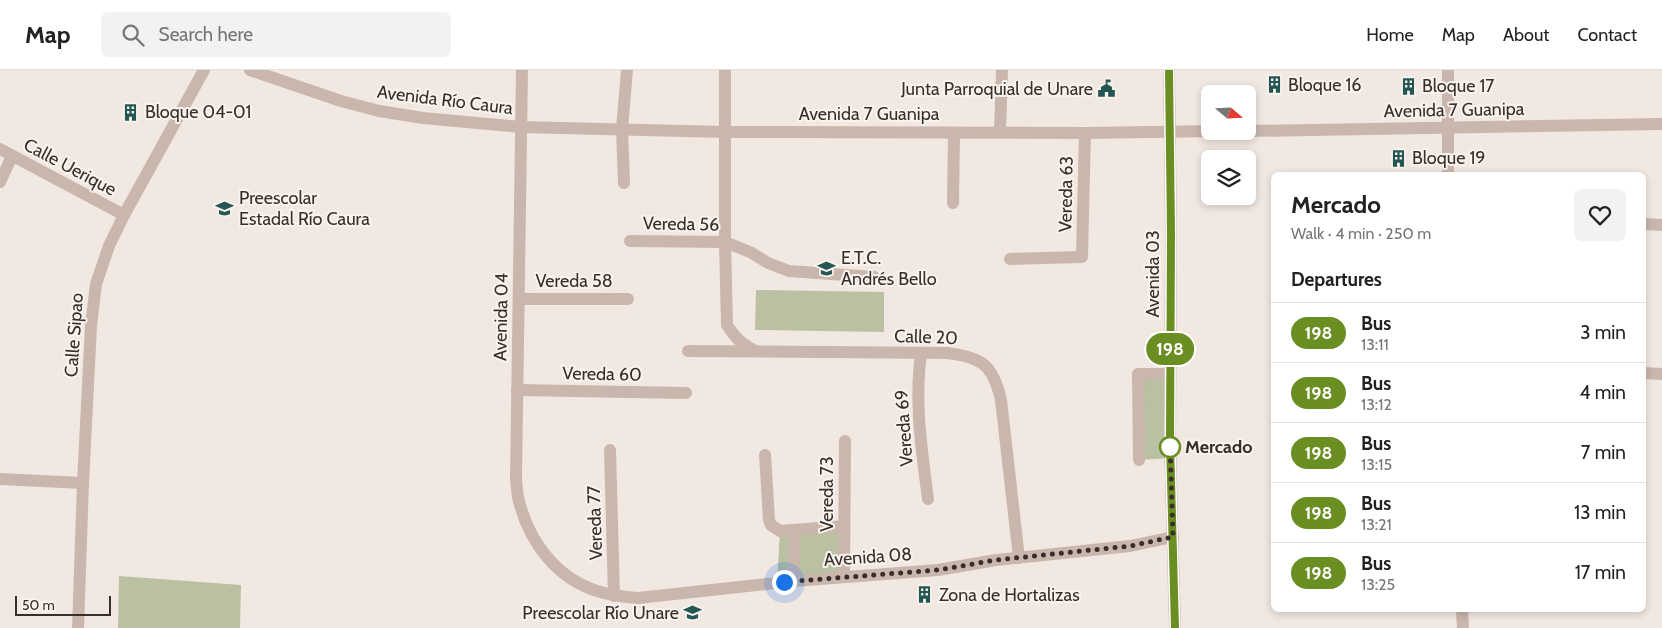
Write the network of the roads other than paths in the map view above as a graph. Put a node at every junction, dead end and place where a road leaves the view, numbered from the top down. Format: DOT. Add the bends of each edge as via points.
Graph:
graph roads {
  1 [pos="204,70"];
  2 [pos="250,70"];
  3 [pos="522,70"];
  4 [pos="627,70"];
  5 [pos="725,70"];
  6 [pos="1002,70"];
  7 [pos="1169,70"];
  8 [pos="1448,70"];
  9 [pos="1662,124"];
  10 [pos="521,127"];
  11 [pos="1449,128"];
  12 [pos="622,129"];
  13 [pos="1201,131"];
  14 [pos="1256,131"];
  15 [pos="725,132"];
  16 [pos="1000,132"];
  17 [pos="1170,132"];
  18 [pos="954,133"];
  19 [pos="1085,133"];
  20 [pos="0,149"];
  21 [pos="12,156"];
  22 [pos="1448,172"];
  23 [pos="0,182"];
  24 [pos="624,183"];
  25 [pos="953,202"];
  26 [pos="124,215"];
  27 [pos="1646,224"];
  28 [pos="1662,225"];
  29 [pos="630,242"];
  30 [pos="725,242"];
  31 [pos="1010,259"];
  32 [pos="874,277"];
  33 [pos="519,298"];
  34 [pos="628,300"];
  35 [pos="688,351"];
  36 [pos="755,351"];
  37 [pos="921,354"];
  38 [pos="1646,373"];
  39 [pos="1170,374"];
  40 [pos="1662,374"];
  41 [pos="518,390"];
  42 [pos="686,392"];
  43 [pos="845,441"];
  44 [pos="610,450"];
  45 [pos="765,455"];
  46 [pos="1139,460"];
  47 [pos="0,479"];
  48 [pos="83,483"];
  49 [pos="928,499"];
  50 [pos="844,526"];
  51 [pos="794,530"];
  52 [pos="1173,537"];
  53 [pos="546,557"];
  54 [pos="1019,558"];
  55 [pos="844,576"];
  56 [pos="794,581"];
  57 [pos="614,596"];
  58 [pos="1462,612"];
  59 [pos="78,628"];
  60 [pos="1175,628"];
  61 [pos="1463,628"];
  1 -- 26 [label="street, Calle Sipao"];
  2 -- 10 [label="street, Avenida Río Caura" via="323,96 379,111"];
  3 -- 10 [label="street, Avenida 04"];
  4 -- 12 [label="street"];
  5 -- 15 [label="street"];
  6 -- 16 [label="street"];
  7 -- 17 [label="street, Avenida 03"];
  8 -- 11 [label="street"];
  9 -- 11 [label="street, Avenida 7 Guanipa"];
  10 -- 12 [label="street, Avenida 7 Guanipa"];
  10 -- 33 [label="street, Avenida 04"];
  11 -- 14 [label="street, Avenida 7 Guanipa"];
  11 -- 22 [label="street"];
  12 -- 15 [label="street, Avenida 7 Guanipa"];
  12 -- 24 [label="street"];
  13 -- 17 [label="street, Avenida 7 Guanipa"];
  15 -- 18 [label="street, Avenida 7 Guanipa"];
  15 -- 30 [label="street"];
  16 -- 18 [label="street, Avenida 7 Guanipa"];
  16 -- 19 [label="street, Avenida 7 Guanipa"];
  17 -- 19 [label="street, Avenida 7 Guanipa"];
  17 -- 39 [label="street, Avenida 03"];
  18 -- 25 [label="street"];
  19 -- 31 [label="street, Vereda 63" via="1082,257"];
  20 -- 21 [label="street, Calle Uerique"];
  21 -- 23 [label="street"];
  21 -- 26 [label="street, Calle Uerique"];
  26 -- 48 [label="street, Calle Sipao" via="96,284"];
  27 -- 28 [label="street"];
  29 -- 30 [label="street, Vereda 56"];
  30 -- 32 [label="street, Vereda 56" via="789,271"];
  30 -- 36 [label="street" via="727,325 740,343"];
  33 -- 34 [label="street, Vereda 58"];
  33 -- 41 [label="street, Avenida 04"];
  35 -- 36 [label="street, Calle 20"];
  36 -- 37 [label="street, Calle 20"];
  37 -- 49 [label="street, Vereda 69" via="918,410"];
  37 -- 54 [label="street, Calle 20" via="947,353 969,357 990,370 997,383"];
  38 -- 40 [label="street"];
  39 -- 46 [label="street" via="1138,374"];
  39 -- 52 [label="street, Avenida 03"];
  41 -- 42 [label="street, Vereda 60"];
  41 -- 53 [label="street, Avenida 04" via="516,479 519,503 535,542"];
  43 -- 50 [label="street, Vereda 73"];
  44 -- 57 [label="street, Vereda 77"];
  45 -- 51 [label="street" via="769,520 780,531"];
  47 -- 48 [label="street"];
  48 -- 59 [label="street, Calle Sipao"];
  50 -- 51 [label="street"];
  50 -- 55 [label="street, Vereda 73"];
  51 -- 56 [label="street"];
  52 -- 54 [label="street, Avenida 08" via="1130,546"];
  52 -- 60 [label="street, Avenida 03"];
  53 -- 57 [label="street, Avenida 08" via="576,582"];
  54 -- 55 [label="street, Avenida 08" via="938,570"];
  55 -- 56 [label="street, Avenida 08"];
  56 -- 57 [label="street, Avenida 08" via="656,597"];
  58 -- 61 [label="street"];
}
